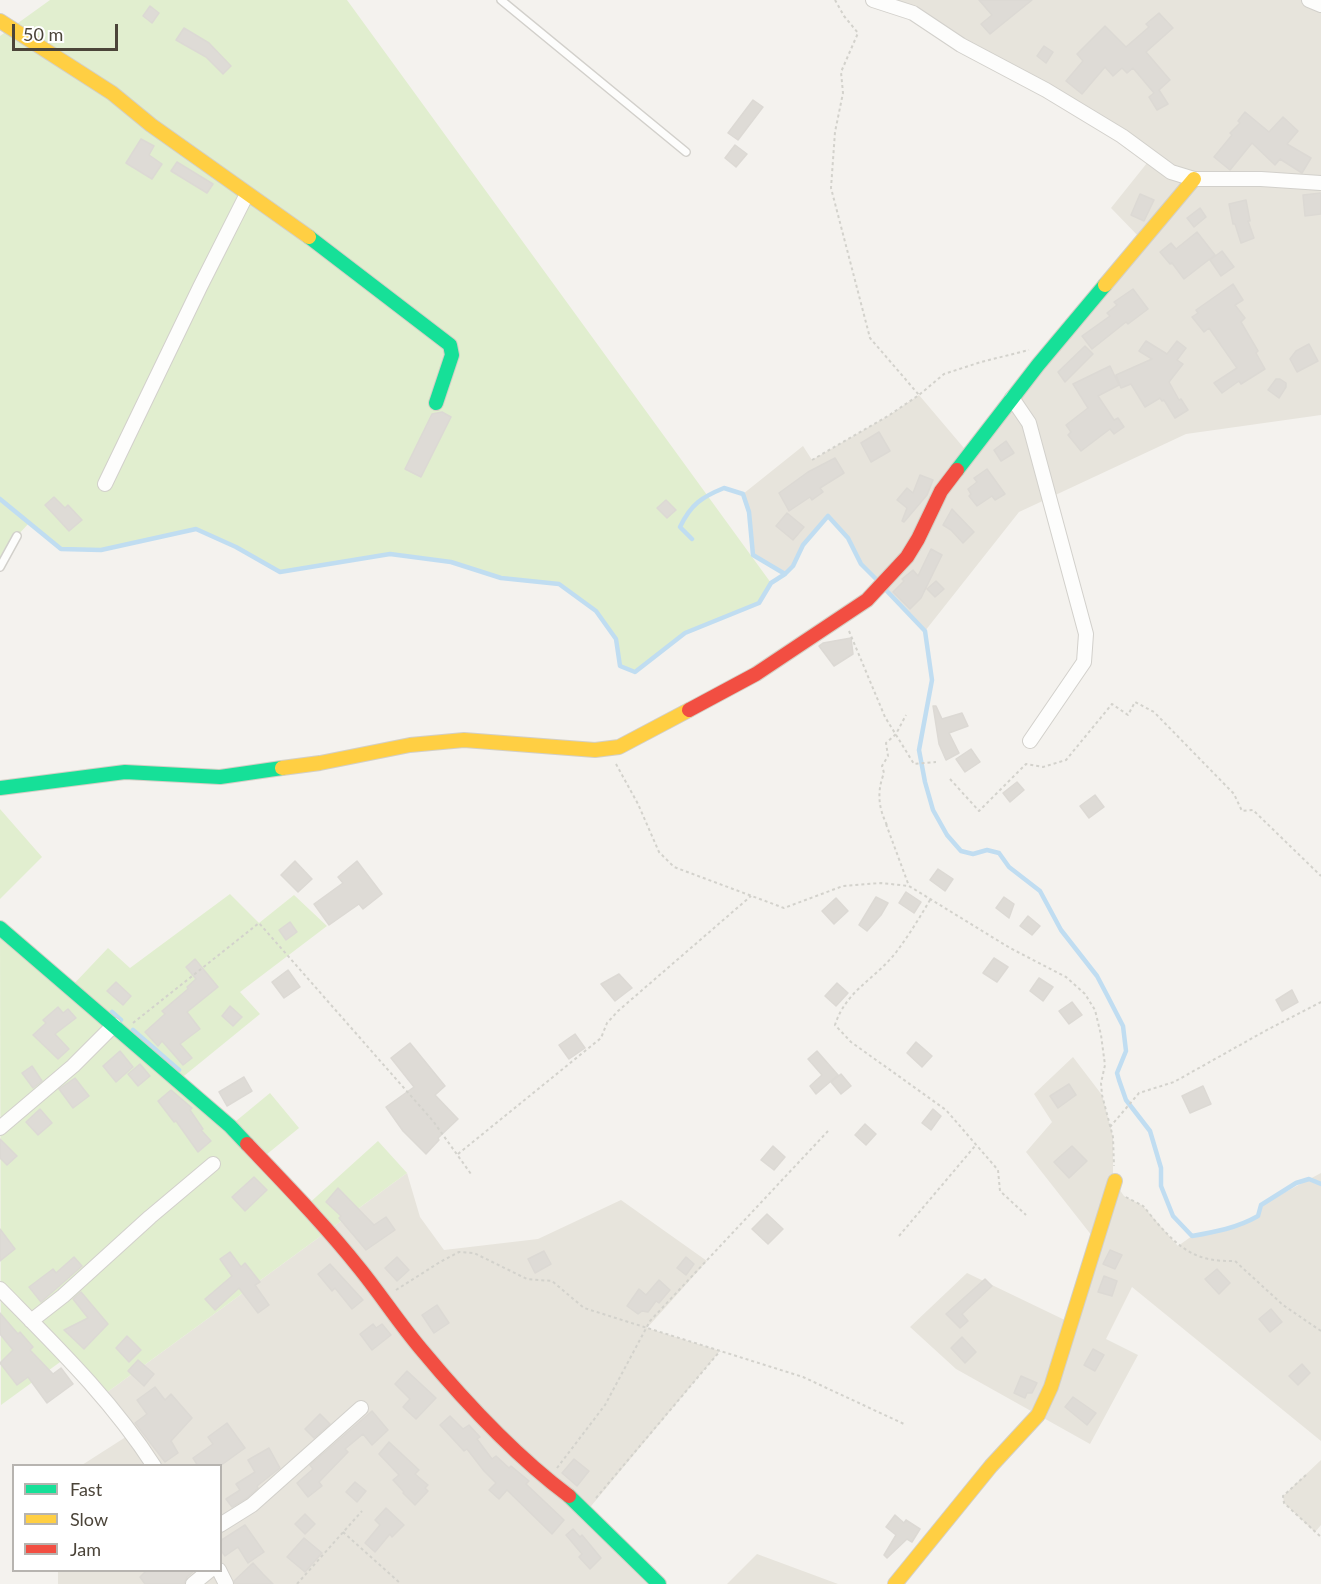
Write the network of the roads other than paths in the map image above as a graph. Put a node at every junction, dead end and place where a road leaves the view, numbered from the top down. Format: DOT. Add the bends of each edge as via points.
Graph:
graph roads {
  1 [pos="501,0"];
  2 [pos="873,0"];
  3 [pos="1309,0"];
  4 [pos="1321,5"];
  5 [pos="0,21"];
  6 [pos="686,152"];
  7 [pos="1194,179"];
  8 [pos="1321,183"];
  9 [pos="247,194"];
  10 [pos="1012,398"];
  11 [pos="436,403"];
  12 [pos="105,484"];
  13 [pos="17,536"];
  14 [pos="0,567"];
  15 [pos="1030,741"];
  16 [pos="0,788"];
  17 [pos="0,928"];
  18 [pos="118,1028"];
  19 [pos="0,1128"];
  20 [pos="213,1164"];
  21 [pos="1115,1181"];
  22 [pos="0,1289"];
  23 [pos="32,1321"];
  24 [pos="361,1408"];
  25 [pos="153,1464"];
  26 [pos="222,1524"];
  27 [pos="208,1572"];
  28 [pos="194,1584"];
  29 [pos="659,1584"];
  30 [pos="895,1584"];
  1 -- 6 [label="lane"];
  2 -- 7 [label="street" via="913,13 961,45 1122,136 1170,172"];
  3 -- 4 [label="street"];
  5 -- 9 [label="street" via="112,93"];
  7 -- 8 [label="street"];
  7 -- 10 [label="street"];
  9 -- 11 [label="street" via="326,249 450,345 452,355"];
  9 -- 12 [label="street"];
  10 -- 15 [label="street" via="1029,423 1086,634 1084,662"];
  10 -- 16 [label="street" via="941,491 907,557 867,600 756,674 631,742 608,749 464,740 410,745 220,777 125,772"];
  13 -- 14 [label="lane"];
  17 -- 18 [label="street"];
  18 -- 19 [label="street"];
  18 -- 29 [label="street" via="230,1126 307,1207 420,1348 477,1412"];
  20 -- 23 [label="street"];
  21 -- 30 [label="street" via="1051,1387 1038,1414"];
  22 -- 23 [label="street"];
  23 -- 25 [label="street" via="102,1396"];
  24 -- 26 [label="street" via="252,1505"];
  27 -- 28 [label="street"];
}
